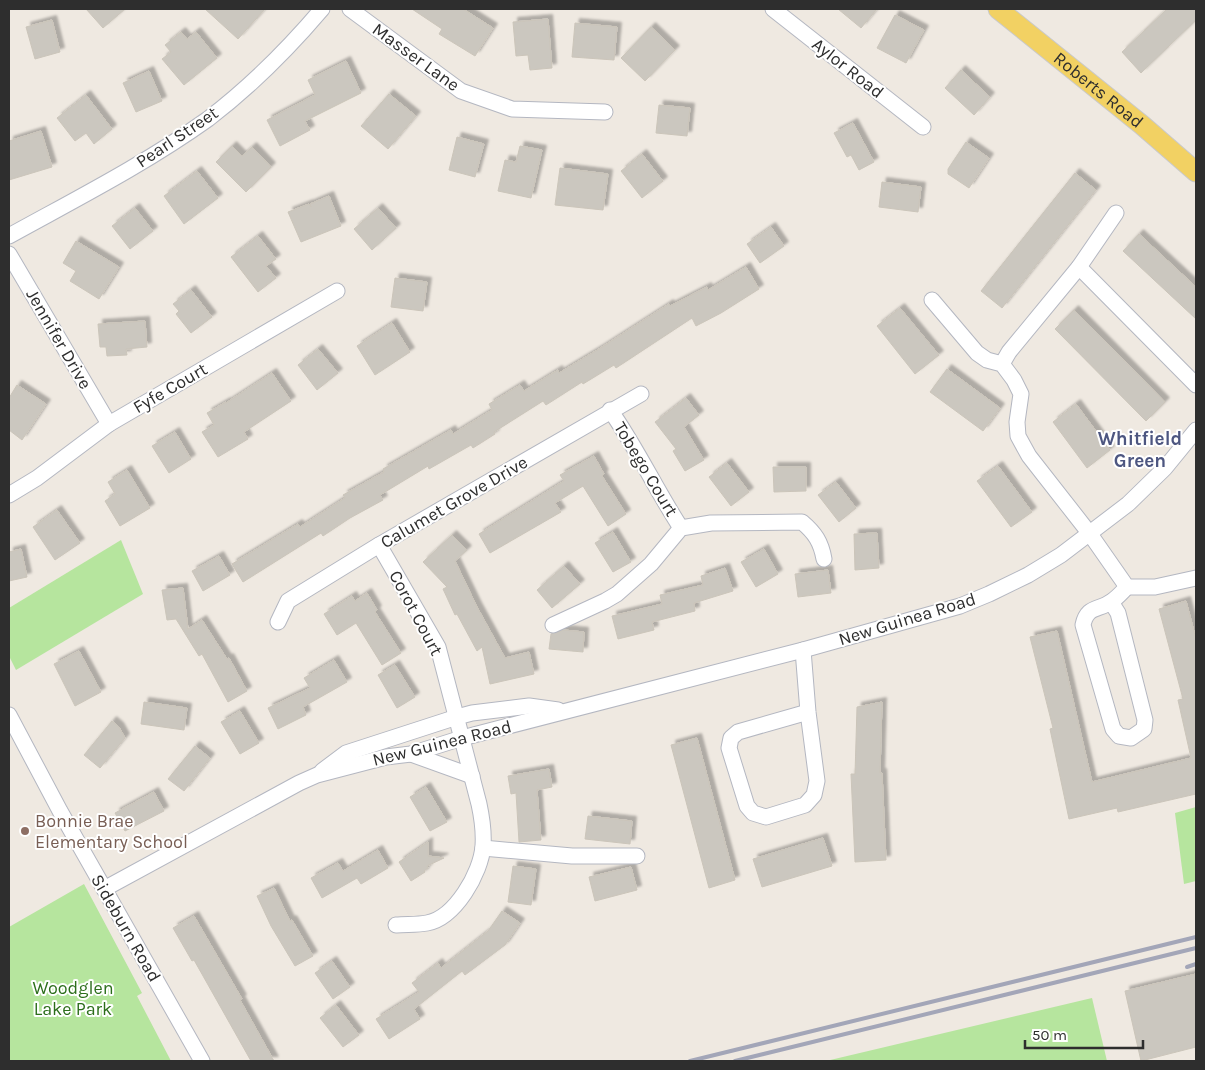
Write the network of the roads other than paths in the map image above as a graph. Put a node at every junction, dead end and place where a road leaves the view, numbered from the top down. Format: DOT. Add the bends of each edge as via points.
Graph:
graph roads {
  1 [pos="322,9"];
  2 [pos="350,9"];
  3 [pos="773,9"];
  4 [pos="998,9"];
  5 [pos="605,112"];
  6 [pos="923,127"];
  7 [pos="1196,172"];
  8 [pos="1116,213"];
  9 [pos="9,236"];
  10 [pos="9,254"];
  11 [pos="1079,267"];
  12 [pos="337,291"];
  13 [pos="932,300"];
  14 [pos="1002,364"];
  15 [pos="1196,385"];
  16 [pos="641,394"];
  17 [pos="610,410"];
  18 [pos="108,424"];
  19 [pos="1196,430"];
  20 [pos="9,495"];
  21 [pos="681,528"];
  22 [pos="1090,534"];
  23 [pos="380,546"];
  24 [pos="824,559"];
  25 [pos="1196,578"];
  26 [pos="1127,587"];
  27 [pos="1111,602"];
  28 [pos="278,622"];
  29 [pos="553,625"];
  30 [pos="803,650"];
  31 [pos="566,711"];
  32 [pos="808,712"];
  33 [pos="9,715"];
  34 [pos="457,717"];
  35 [pos="462,738"];
  36 [pos="411,754"];
  37 [pos="317,775"];
  38 [pos="472,776"];
  39 [pos="483,848"];
  40 [pos="636,856"];
  41 [pos="104,889"];
  42 [pos="396,925"];
  43 [pos="202,1061"];
  1 -- 9 [label="street, Pearl Street" via="265,71 207,119 145,160"];
  2 -- 5 [label="street, Masser Lane" via="461,91 512,109"];
  3 -- 6 [label="street, Aylor Road"];
  4 -- 7 [label="main road, Roberts Road"];
  8 -- 11 [label="street"];
  10 -- 18 [label="street, Jennifer Drive"];
  11 -- 14 [label="street"];
  11 -- 15 [label="street"];
  12 -- 18 [label="street, Fyfe Court"];
  13 -- 14 [label="street" via="977,354"];
  14 -- 22 [label="street" via="1021,394 1018,436 1029,456"];
  16 -- 17 [label="street, Calumet Grove Drive"];
  17 -- 21 [label="street, Tobego Court"];
  17 -- 23 [label="street, Calumet Grove Drive"];
  18 -- 20 [label="street, Fyfe Court" via="37,478"];
  19 -- 22 [label="street, New Guinea Road" via="1165,468 1128,504"];
  21 -- 24 [label="street" via="711,523 802,522 814,532"];
  21 -- 29 [label="street" via="651,564 617,594"];
  22 -- 26 [label="street"];
  22 -- 30 [label="street, New Guinea Road" via="1028,575 960,606"];
  23 -- 28 [label="street, Calumet Grove Drive" via="288,601"];
  23 -- 34 [label="street, Corot Court" via="438,647"];
  25 -- 26 [label="street" via="1155,587"];
  26 -- 27 [label="street"];
  27 -- 27 [label="street" via="1090,610 1083,624 1113,729 1119,736 1131,738 1144,729 1145,720 1118,613"];
  30 -- 31 [label="street, New Guinea Road"];
  30 -- 32 [label="street"];
  31 -- 34 [label="street, New Guinea Road" via="529,706"];
  31 -- 35 [label="street, New Guinea Road"];
  32 -- 32 [label="street" via="738,732 731,738 729,748 747,806 753,813 766,817 805,805 814,795 817,781"];
  33 -- 41 [label="street, Sideburn Road"];
  34 -- 35 [label="street, Corot Court"];
  34 -- 37 [label="street, New Guinea Road" via="346,753"];
  35 -- 36 [label="street, New Guinea Road"];
  35 -- 38 [label="street, Corot Court"];
  36 -- 37 [label="street, New Guinea Road" via="386,757"];
  36 -- 38 [label="street"];
  37 -- 41 [label="street, New Guinea Road"];
  38 -- 39 [label="street, Corot Court" via="482,819"];
  39 -- 40 [label="street" via="572,856"];
  39 -- 42 [label="street, Corot Court" via="476,873 448,913 427,924"];
  41 -- 43 [label="street, Sideburn Road"];
}
